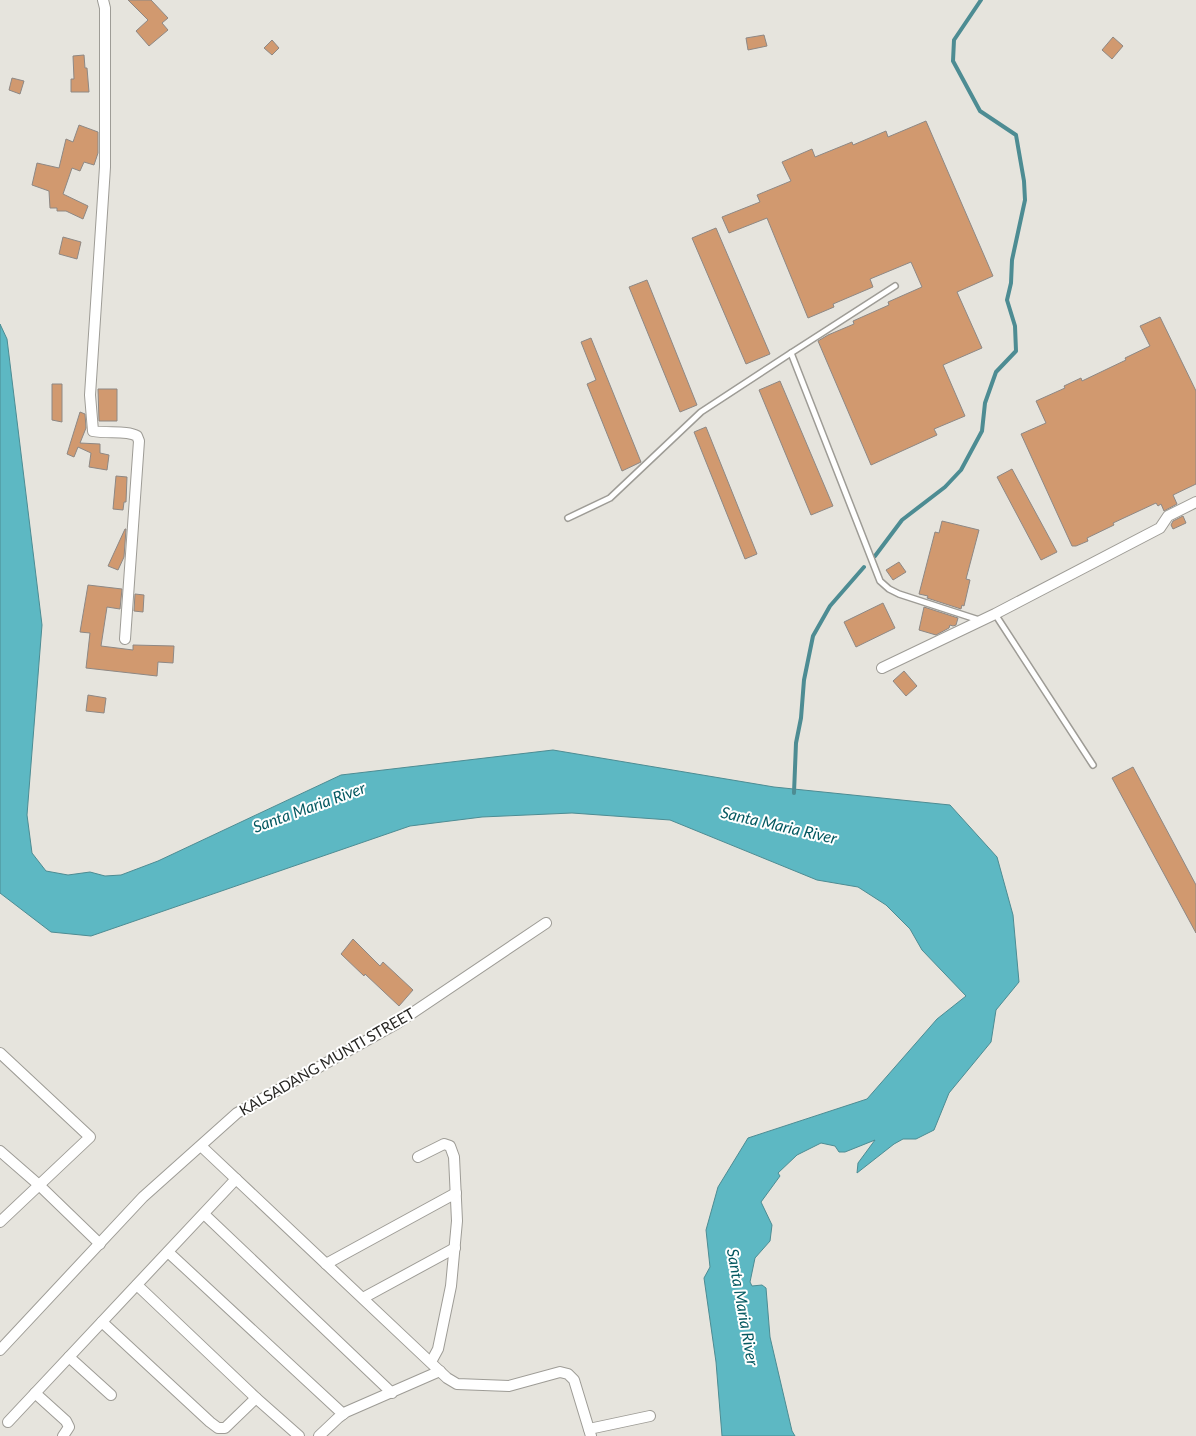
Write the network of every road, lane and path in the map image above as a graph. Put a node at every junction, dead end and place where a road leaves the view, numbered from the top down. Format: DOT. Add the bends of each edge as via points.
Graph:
graph roads {
  1 [pos="103,0"];
  2 [pos="895,286"];
  3 [pos="792,353"];
  4 [pos="1196,502"];
  5 [pos="568,518"];
  6 [pos="995,614"];
  7 [pos="982,621"];
  8 [pos="125,639"];
  9 [pos="882,668"];
  10 [pos="1093,765"];
  11 [pos="546,923"];
  12 [pos="0,1053"];
  13 [pos="201,1146"];
  14 [pos="0,1151"];
  15 [pos="418,1157"];
  16 [pos="236,1179"];
  17 [pos="39,1186"];
  18 [pos="456,1193"];
  19 [pos="204,1214"];
  20 [pos="0,1222"];
  21 [pos="100,1244"];
  22 [pos="455,1248"];
  23 [pos="168,1252"];
  24 [pos="326,1264"];
  25 [pos="136,1285"];
  26 [pos="363,1298"];
  27 [pos="102,1322"];
  28 [pos="0,1350"];
  29 [pos="69,1357"];
  30 [pos="431,1362"];
  31 [pos="440,1371"];
  32 [pos="36,1393"];
  33 [pos="392,1393"];
  34 [pos="111,1395"];
  35 [pos="256,1398"];
  36 [pos="343,1414"];
  37 [pos="650,1416"];
  38 [pos="8,1422"];
  39 [pos="590,1433"];
  40 [pos="64,1436"];
  41 [pos="299,1436"];
  42 [pos="319,1436"];
  1 -- 8 [label="street" via="105,167 90,395 93,431 133,434 139,441"];
  2 -- 3 [label="lane"];
  3 -- 5 [label="lane" via="701,412 610,498"];
  3 -- 7 [label="lane" via="880,581 899,594"];
  4 -- 6 [label="street" via="1168,516 1160,528"];
  6 -- 7 [label="street"];
  6 -- 10 [label="lane"];
  7 -- 9 [label="street"];
  11 -- 13 [label="street, KALSADANG MUNTI STREET" via="396,1024 237,1113"];
  12 -- 17 [label="street" via="90,1138"];
  13 -- 16 [label="street"];
  13 -- 21 [label="street, KALSADANG MUNTI STREET" via="143,1197"];
  14 -- 17 [label="street"];
  15 -- 18 [label="street" via="444,1144 450,1146 454,1156"];
  16 -- 19 [label="street"];
  16 -- 24 [label="street"];
  17 -- 20 [label="street"];
  17 -- 21 [label="street"];
  18 -- 22 [label="street"];
  18 -- 24 [label="street"];
  19 -- 23 [label="street"];
  19 -- 33 [label="street"];
  21 -- 28 [label="street, KALSADANG MUNTI STREET"];
  22 -- 26 [label="street"];
  22 -- 30 [label="street" via="438,1349"];
  23 -- 25 [label="street"];
  23 -- 36 [label="street"];
  24 -- 26 [label="street"];
  25 -- 27 [label="street"];
  25 -- 35 [label="street"];
  26 -- 30 [label="street"];
  27 -- 29 [label="street"];
  27 -- 35 [label="street" via="218,1428 225,1428"];
  29 -- 32 [label="street"];
  29 -- 34 [label="street"];
  30 -- 31 [label="street"];
  31 -- 33 [label="street"];
  31 -- 39 [label="street" via="457,1384 509,1386 560,1372 568,1374 574,1380"];
  32 -- 38 [label="street"];
  32 -- 40 [label="street" via="66,1421 68,1427"];
  33 -- 36 [label="street"];
  35 -- 41 [label="street"];
  36 -- 42 [label="street"];
  37 -- 39 [label="street"];
}
